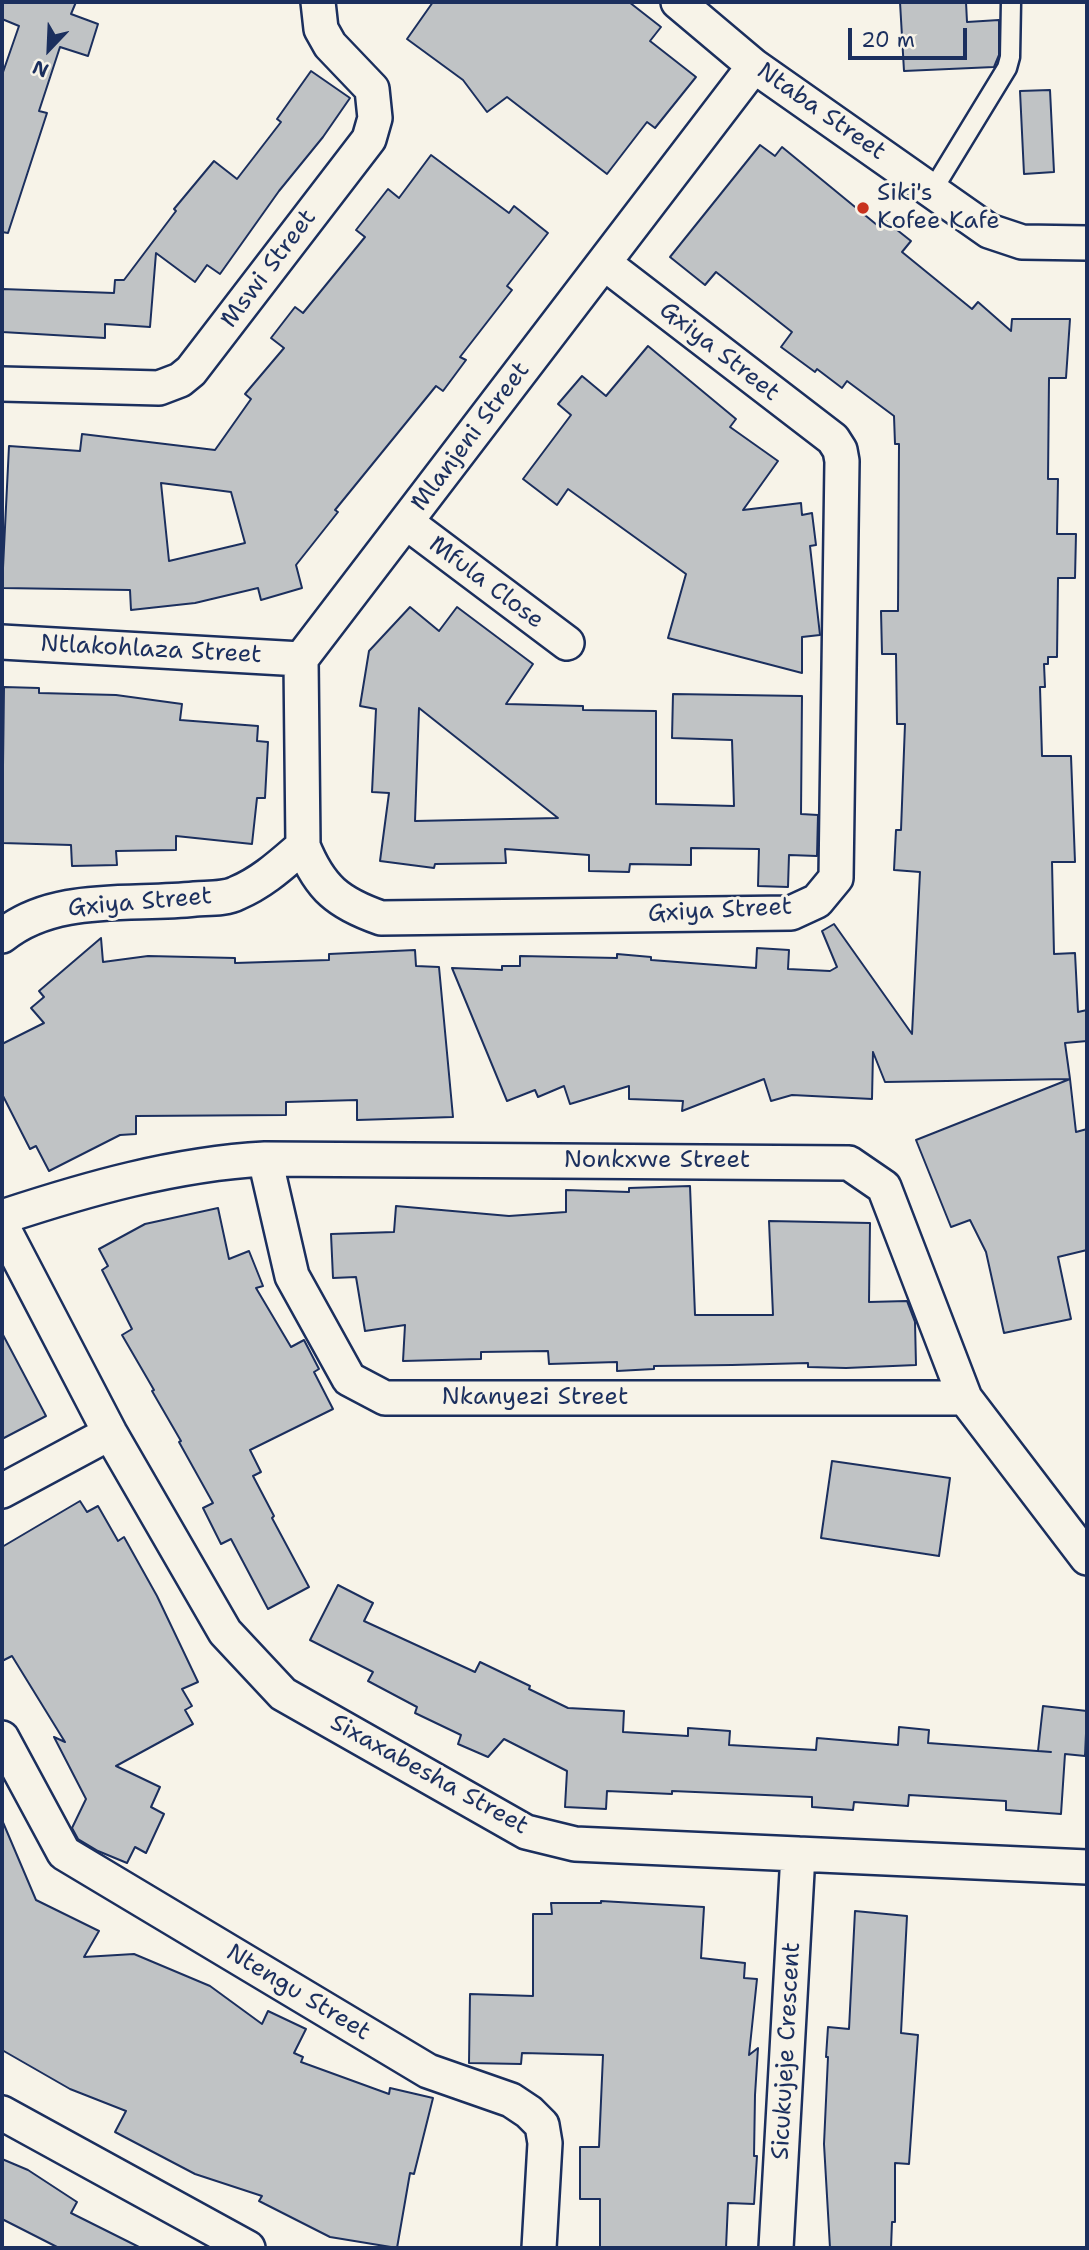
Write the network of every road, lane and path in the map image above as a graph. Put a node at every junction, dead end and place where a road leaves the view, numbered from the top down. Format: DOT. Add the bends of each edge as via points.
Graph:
graph roads {
  1 [pos="318,2"];
  2 [pos="678,2"];
  3 [pos="1011,2"];
  4 [pos="754,66"];
  5 [pos="932,191"];
  6 [pos="1087,243"];
  7 [pos="604,263"];
  8 [pos="2,384"];
  9 [pos="406,522"];
  10 [pos="2,642"];
  11 [pos="567,643"];
  12 [pos="301,659"];
  13 [pos="303,846"];
  14 [pos="2,936"];
  15 [pos="265,1159"];
  16 [pos="2,1217"];
  17 [pos="2,1226"];
  18 [pos="11,1266"];
  19 [pos="965,1398"];
  20 [pos="110,1433"];
  21 [pos="2,1491"];
  22 [pos="1087,1558"];
  23 [pos="2,1738"];
  24 [pos="798,1854"];
  25 [pos="1087,1867"];
  26 [pos="2,2113"];
  27 [pos="248,2248"];
  28 [pos="539,2248"];
  29 [pos="776,2248"];
  1 -- 8 [label="street, Mswi Street" via="321,29 330,45 372,89 375,118 369,138 191,371 159,388"];
  2 -- 4 [label="street, Ntaba Street"];
  3 -- 5 [label="lane" via="1007,68"];
  4 -- 5 [label="street, Ntaba Street"];
  4 -- 7 [label="street, Mlanjeni Street"];
  5 -- 6 [label="street, Ntaba Street" via="989,231 1022,242"];
  7 -- 9 [label="street, Mlanjeni Street"];
  7 -- 13 [label="street, Gxiya Street" via="833,439 840,450 836,878 817,901 791,913 381,918 354,909 331,892 313,870"];
  9 -- 11 [label="street, Mfula Close"];
  9 -- 12 [label="street, Mlanjeni Street"];
  10 -- 12 [label="street, Ntlakohlaza Street"];
  12 -- 13 [label="street"];
  13 -- 14 [label="street, Gxiya Street" via="270,875 235,895 68,906 15,925"];
  15 -- 16 [label="street, Nonkxwe Street" via="218,1161 90,1189"];
  15 -- 19 [label="street, Nonkxwe Street" via="849,1163 884,1187"];
  15 -- 19 [label="street, Nkanyezi Street" via="292,1276 349,1379 385,1398"];
  17 -- 18 [label="street, Sixaxabesha Street"];
  18 -- 20 [label="street, Sixaxabesha Street"];
  19 -- 22 [label="street, Nonkxwe Street"];
  20 -- 21 [label="street"];
  20 -- 24 [label="street, Sixaxabesha Street" via="225,1632 283,1694 526,1832 575,1844"];
  23 -- 28 [label="street, Ntengu Street" via="64,1853 428,2071 512,2100 529,2112 542,2125 545,2143"];
  24 -- 25 [label="street, Sixaxabesha Street"];
  24 -- 29 [label="street, Sicukujeje Crescent"];
  26 -- 27 [label="street"];
}
